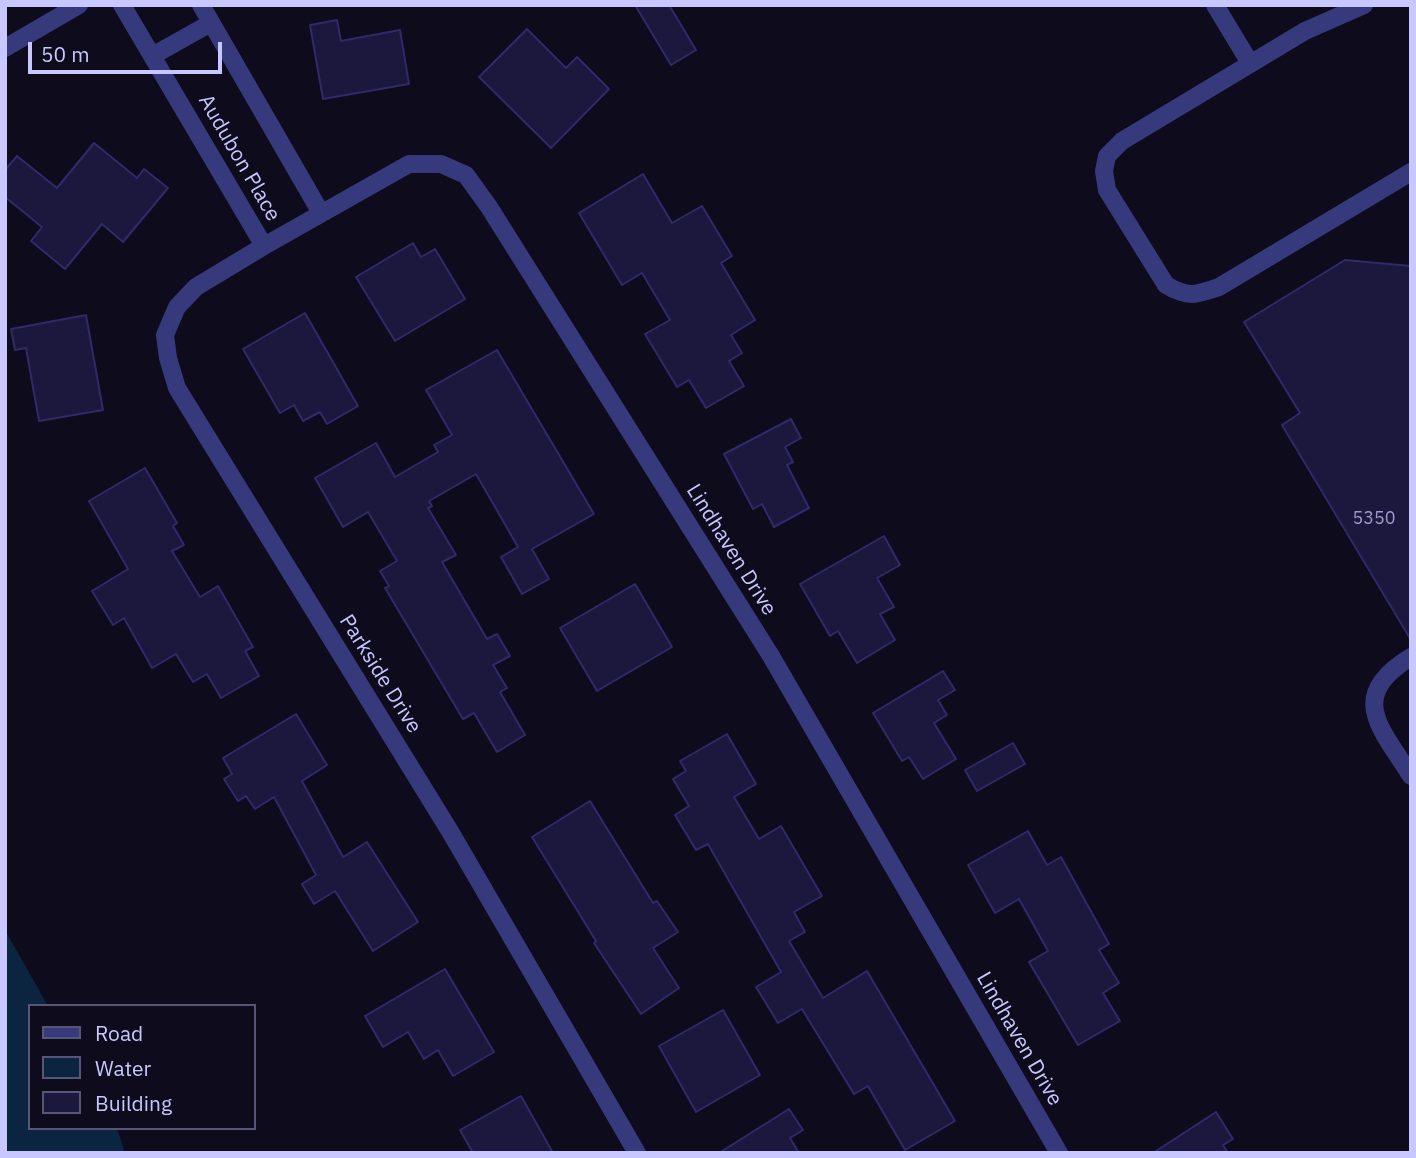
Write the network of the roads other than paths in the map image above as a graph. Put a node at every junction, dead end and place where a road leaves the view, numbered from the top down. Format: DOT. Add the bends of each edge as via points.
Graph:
graph roads {
  1 [pos="79,5"];
  2 [pos="122,5"];
  3 [pos="201,5"];
  4 [pos="1214,5"];
  5 [pos="1364,5"];
  6 [pos="211,23"];
  7 [pos="5,48"];
  8 [pos="152,57"];
  9 [pos="1250,63"];
  10 [pos="1411,172"];
  11 [pos="321,214"];
  12 [pos="264,246"];
  13 [pos="1411,657"];
  14 [pos="1411,776"];
  15 [pos="636,1153"];
  16 [pos="1058,1153"];
  1 -- 7 [label="street"];
  2 -- 8 [label="street, Audubon Place"];
  3 -- 6 [label="street, Audubon Place"];
  4 -- 9 [label="street"];
  5 -- 9 [label="street" via="1305,31"];
  6 -- 8 [label="street"];
  6 -- 11 [label="street, Audubon Place"];
  8 -- 12 [label="street, Audubon Place"];
  9 -- 10 [label="street" via="1122,141 1107,156 1107,190 1166,285 1181,294 1197,295 1220,287"];
  11 -- 12 [label="street, Lindhaven Drive"];
  11 -- 16 [label="street, Lindhaven Drive" via="408,164 441,164 466,175 771,656"];
  12 -- 15 [label="street, Parkside Drive" via="196,287 177,306 165,334 177,388 451,833"];
  13 -- 14 [label="street" via="1379,683 1373,698 1375,718"];
}
